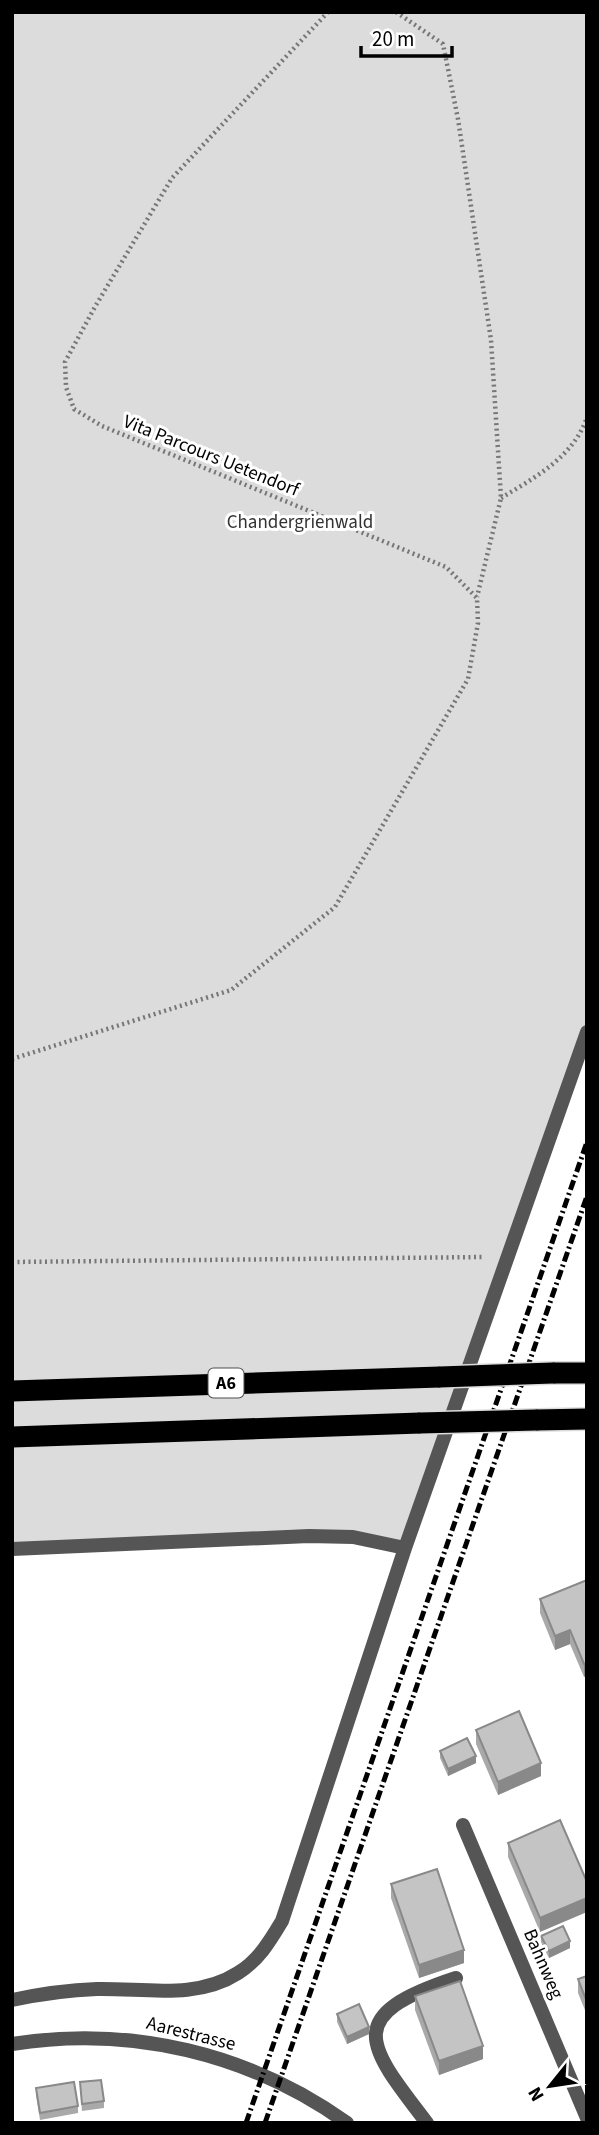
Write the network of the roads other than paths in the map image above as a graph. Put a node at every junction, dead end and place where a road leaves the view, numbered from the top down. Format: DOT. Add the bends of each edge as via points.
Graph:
graph roads {
  1 [pos="587,1032"];
  2 [pos="587,1373"];
  3 [pos="12,1391"];
  4 [pos="587,1419"];
  5 [pos="12,1437"];
  6 [pos="405,1548"];
  7 [pos="12,1549"];
  8 [pos="463,1825"];
  9 [pos="456,1978"];
  10 [pos="12,2000"];
  11 [pos="12,2044"];
  12 [pos="587,2118"];
  13 [pos="346,2123"];
  14 [pos="427,2123"];
  1 -- 6 [label="street"];
  2 -- 3 [label="highway, A6, bridge"];
  4 -- 5 [label="highway, bridge"];
  6 -- 7 [label="street" via="353,1537 309,1536"];
  6 -- 10 [label="street" via="282,1921 261,1955 238,1974 206,1987 95,1989"];
  8 -- 12 [label="street, Bahnweg"];
  9 -- 14 [label="street" via="412,1992 386,2009 376,2031 377,2052"];
  11 -- 13 [label="street, Aarestrasse" via="120,2038 175,2046 242,2067 320,2105"];
}
